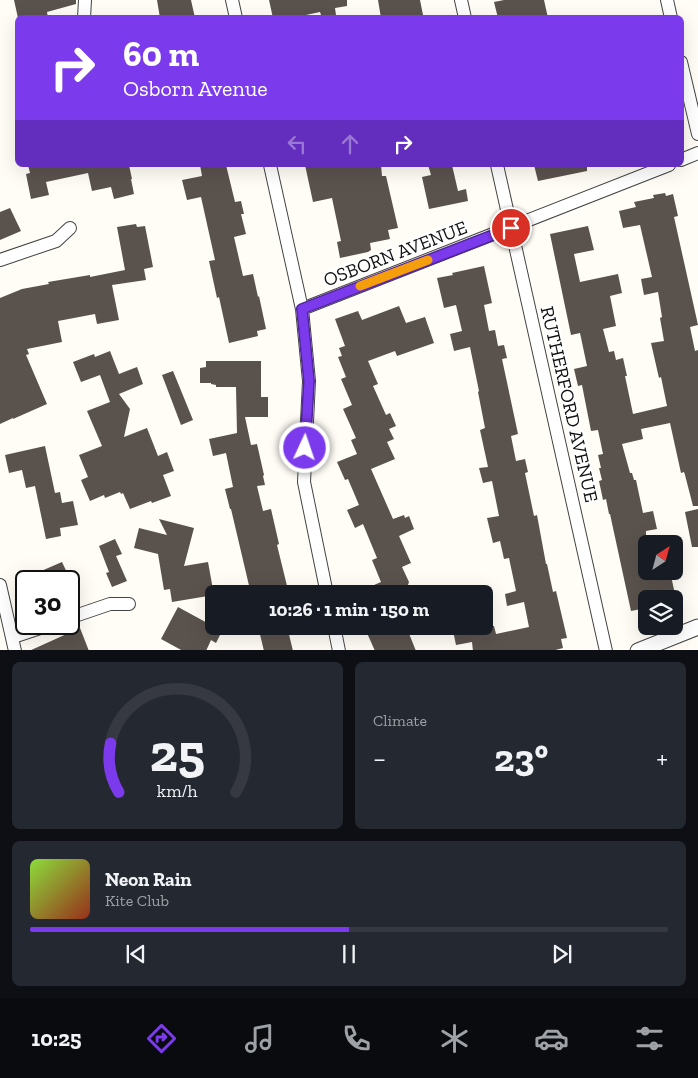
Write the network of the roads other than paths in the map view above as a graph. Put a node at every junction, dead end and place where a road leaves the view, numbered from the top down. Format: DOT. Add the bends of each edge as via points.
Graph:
graph roads {
  1 [pos="85,0"];
  2 [pos="232,0"];
  3 [pos="461,0"];
  4 [pos="667,0"];
  5 [pos="84,15"];
  6 [pos="235,15"];
  7 [pos="464,15"];
  8 [pos="670,15"];
  9 [pos="684,75"];
  10 [pos="698,134"];
  11 [pos="698,154"];
  12 [pos="684,159"];
  13 [pos="270,167"];
  14 [pos="497,167"];
  15 [pos="664,167"];
  16 [pos="70,228"];
  17 [pos="511,228"];
  18 [pos="0,260"];
  19 [pos="302,309"];
  20 [pos="0,585"];
  21 [pos="325,585"];
  22 [pos="129,604"];
  23 [pos="80,614"];
  24 [pos="698,627"];
  25 [pos="19,635"];
  26 [pos="336,635"];
  27 [pos="13,637"];
  28 [pos="15,650"];
  29 [pos="339,650"];
  30 [pos="606,650"];
  31 [pos="638,650"];
  1 -- 5 [label="street"];
  2 -- 6 [label="street"];
  3 -- 7 [label="street"];
  4 -- 8 [label="street"];
  9 -- 10 [label="street"];
  11 -- 12 [label="street"];
  13 -- 19 [label="street"];
  14 -- 17 [label="street, RUTHERFORD AVENUE"];
  15 -- 17 [label="street, OSBORN AVENUE"];
  16 -- 18 [label="street" via="56,241"];
  17 -- 19 [label="street, OSBORN AVENUE"];
  17 -- 30 [label="street, RUTHERFORD AVENUE"];
  19 -- 21 [label="street" via="309,381 304,482"];
  20 -- 27 [label="street"];
  22 -- 23 [label="street" via="110,604"];
  24 -- 31 [label="street"];
  25 -- 27 [label="street"];
  26 -- 29 [label="street"];
  27 -- 28 [label="street"];
}
